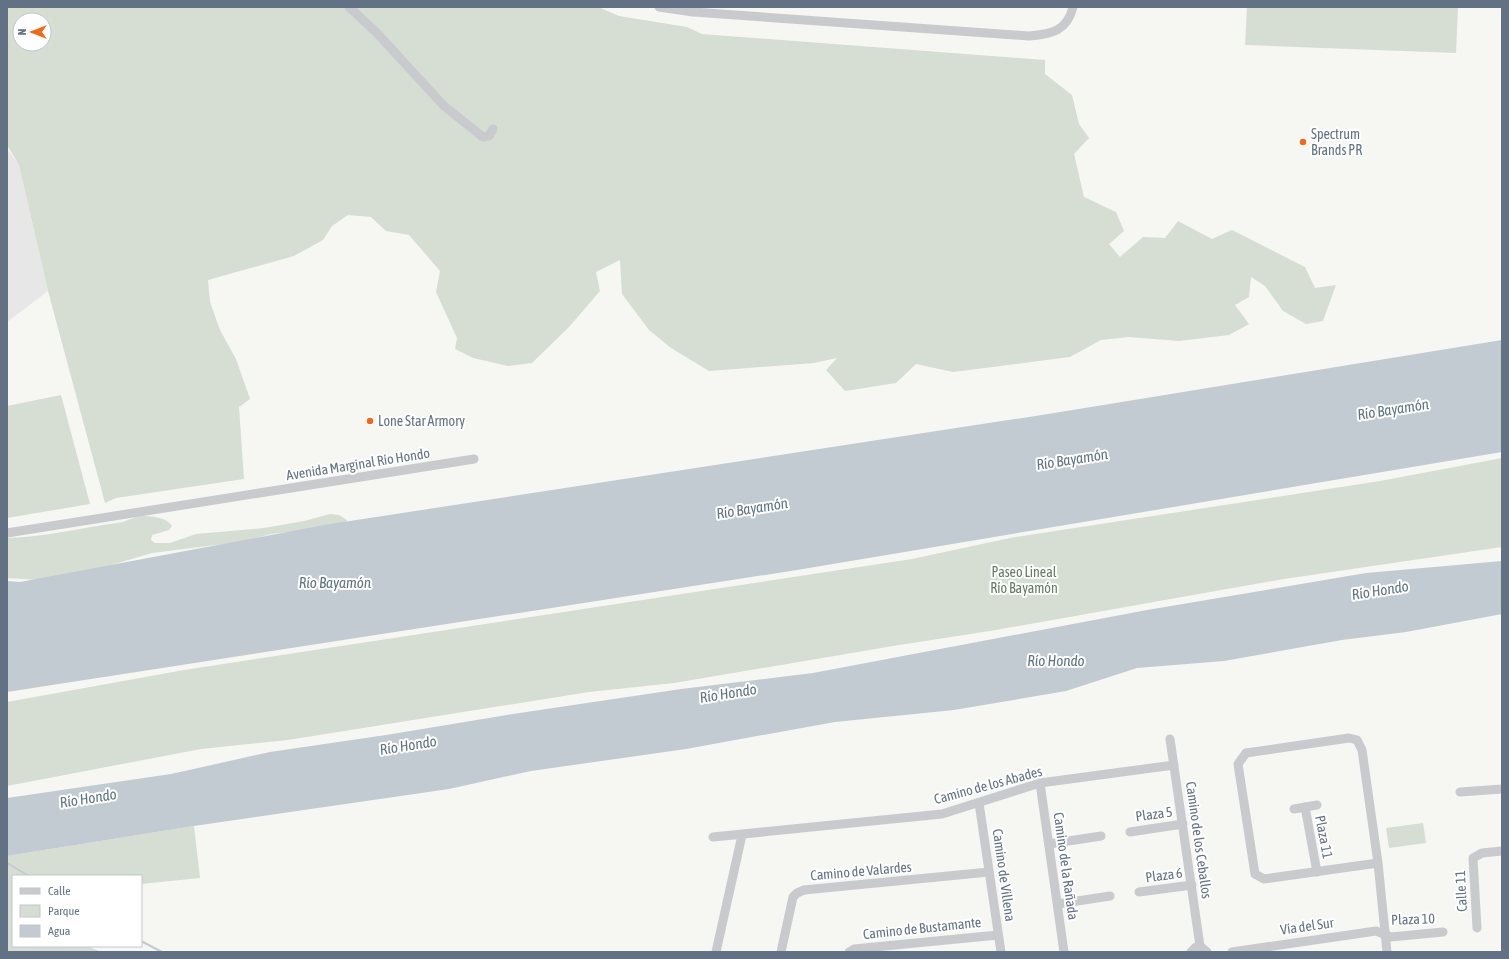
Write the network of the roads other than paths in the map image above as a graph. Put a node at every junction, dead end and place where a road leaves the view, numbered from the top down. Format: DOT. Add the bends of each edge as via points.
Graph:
graph roads {
  1 [pos="349,7"];
  2 [pos="660,7"];
  3 [pos="1073,7"];
  4 [pos="494,129"];
  5 [pos="474,459"];
  6 [pos="7,533"];
  7 [pos="1170,738"];
  8 [pos="1174,765"];
  9 [pos="1040,783"];
  10 [pos="1502,788"];
  11 [pos="1460,792"];
  12 [pos="979,803"];
  13 [pos="1317,805"];
  14 [pos="1305,807"];
  15 [pos="1294,809"];
  16 [pos="1183,824"];
  17 [pos="1130,832"];
  18 [pos="742,835"];
  19 [pos="1101,836"];
  20 [pos="713,837"];
  21 [pos="1049,844"];
  22 [pos="1502,851"];
  23 [pos="1378,863"];
  24 [pos="989,872"];
  25 [pos="1317,872"];
  26 [pos="1192,885"];
  27 [pos="1139,892"];
  28 [pos="1110,896"];
  29 [pos="1058,904"];
  30 [pos="1477,928"];
  31 [pos="1443,932"];
  32 [pos="1385,933"];
  33 [pos="998,935"];
  34 [pos="903,949"];
  35 [pos="1204,949"];
  36 [pos="716,952"];
  37 [pos="781,952"];
  38 [pos="849,952"];
  39 [pos="1001,952"];
  40 [pos="1064,952"];
  41 [pos="1191,952"];
  42 [pos="1232,952"];
  43 [pos="1387,952"];
  1 -- 4 [label="street" via="376,32 444,106 483,137 489,136"];
  2 -- 3 [label="street" via="693,12 1029,36 1057,31 1067,23"];
  5 -- 6 [label="street, Avenida Marginal Río Hondo"];
  7 -- 8 [label="street, Camino de los Ceballos"];
  8 -- 9 [label="street, Camino de los Abades"];
  8 -- 16 [label="street, Camino de los Ceballos"];
  9 -- 12 [label="street, Camino de los Abades"];
  9 -- 21 [label="street, Camino de la Rañada"];
  10 -- 11 [label="street"];
  12 -- 18 [label="street, Camino de los Abades" via="942,814"];
  12 -- 24 [label="street, Camino de Villena"];
  13 -- 14 [label="street, Plaza 11"];
  14 -- 15 [label="street, Plaza 11"];
  14 -- 25 [label="street, Plaza 11"];
  16 -- 17 [label="street, Plaza 5"];
  16 -- 26 [label="street, Camino de los Ceballos"];
  18 -- 20 [label="street, Camino de los Abades"];
  18 -- 36 [label="street"];
  19 -- 21 [label="street"];
  21 -- 29 [label="street, Camino de la Rañada"];
  22 -- 30 [label="street, Calle 11" via="1482,853 1473,858"];
  23 -- 25 [label="street"];
  23 -- 25 [label="street" via="1362,750 1357,740 1349,738 1246,752 1238,764 1254,874 1264,879"];
  23 -- 32 [label="street"];
  24 -- 33 [label="street, Camino de Villena"];
  24 -- 37 [label="street, Camino de Valardes" via="804,890 793,898"];
  26 -- 27 [label="street, Plaza 6"];
  26 -- 35 [label="street, Camino de los Ceballos"];
  28 -- 29 [label="street"];
  29 -- 40 [label="street, Camino de la Rañada"];
  31 -- 32 [label="street, Plaza 10" via="1391,937"];
  32 -- 42 [label="street, Vía del Sur" via="1368,932"];
  32 -- 43 [label="street"];
  33 -- 34 [label="street, Camino de Bustamante"];
  33 -- 39 [label="street, Camino de Villena"];
  34 -- 38 [label="street, Camino de Bustamante" via="854,949"];
  35 -- 41 [label="street" via="1196,947"];
}
